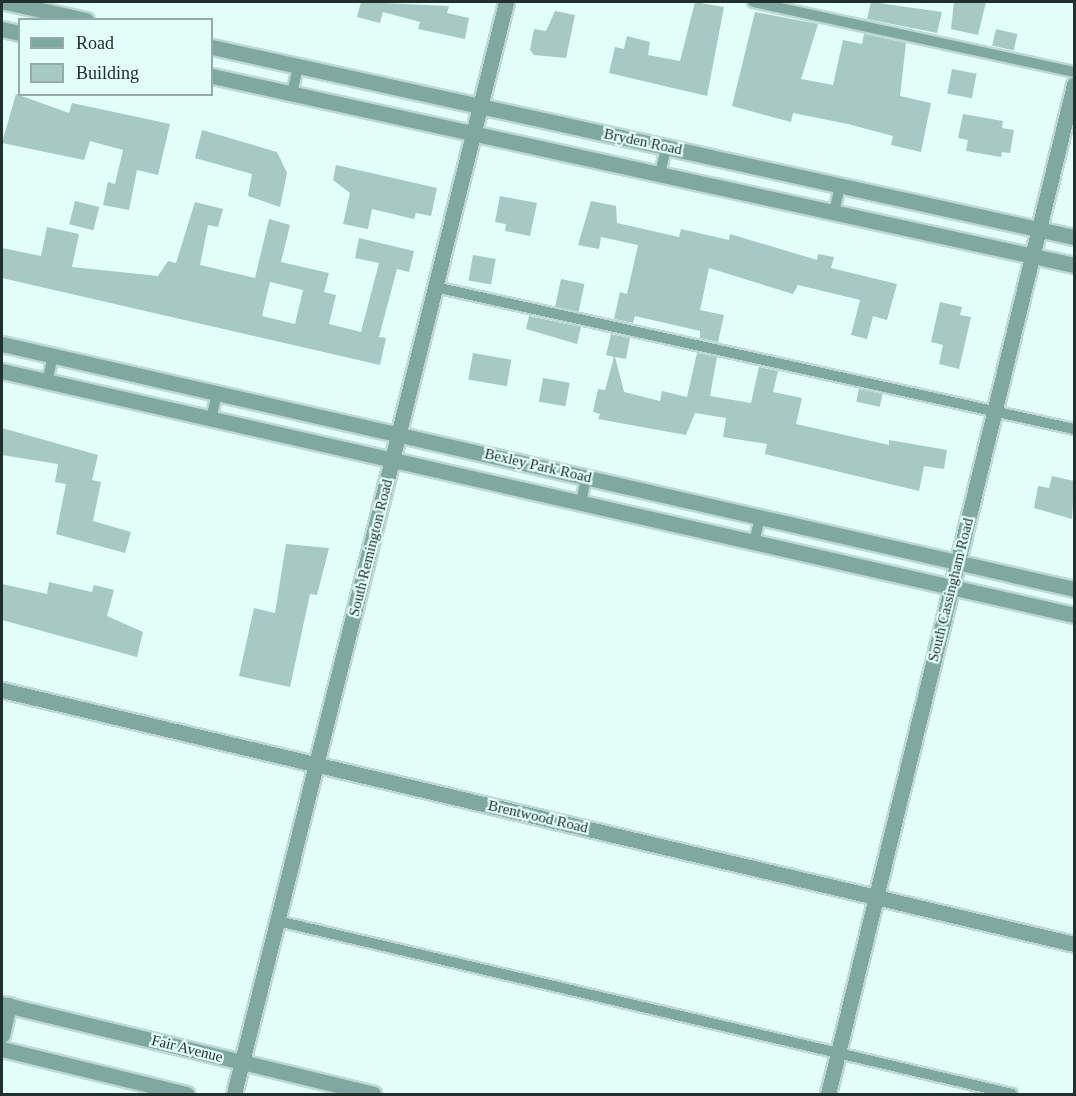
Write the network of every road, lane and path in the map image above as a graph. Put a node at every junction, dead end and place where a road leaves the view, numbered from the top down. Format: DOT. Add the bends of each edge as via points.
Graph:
graph roads {
  1 [pos="5,2"];
  2 [pos="506,2"];
  3 [pos="753,2"];
  4 [pos="77,18"];
  5 [pos="2,29"];
  6 [pos="18,33"];
  7 [pos="213,47"];
  8 [pos="298,66"];
  9 [pos="1074,72"];
  10 [pos="213,76"];
  11 [pos="1074,84"];
  12 [pos="292,93"];
  13 [pos="480,106"];
  14 [pos="473,133"];
  15 [pos="666,147"];
  16 [pos="660,174"];
  17 [pos="840,185"];
  18 [pos="834,212"];
  19 [pos="1039,229"];
  20 [pos="1074,237"];
  21 [pos="1033,256"];
  22 [pos="1074,265"];
  23 [pos="435,287"];
  24 [pos="2,344"];
  25 [pos="53,356"];
  26 [pos="2,371"];
  27 [pos="47,382"];
  28 [pos="217,393"];
  29 [pos="995,411"];
  30 [pos="211,419"];
  31 [pos="1074,429"];
  32 [pos="398,434"];
  33 [pos="392,460"];
  34 [pos="586,477"];
  35 [pos="580,503"];
  36 [pos="760,517"];
  37 [pos="754,543"];
  38 [pos="958,562"];
  39 [pos="952,588"];
  40 [pos="1074,589"];
  41 [pos="1074,615"];
  42 [pos="2,690"];
  43 [pos="318,765"];
  44 [pos="878,897"];
  45 [pos="278,921"];
  46 [pos="1074,944"];
  47 [pos="5,1004"];
  48 [pos="2,1035"];
  49 [pos="2,1049"];
  50 [pos="838,1054"];
  51 [pos="242,1063"];
  52 [pos="187,1095"];
  53 [pos="234,1095"];
  54 [pos="373,1095"];
  55 [pos="828,1095"];
  56 [pos="1012,1095"];
  1 -- 4 [label="street"];
  2 -- 13 [label="street, South Remington Road"];
  3 -- 9 [label="lane"];
  5 -- 6 [label="street"];
  7 -- 8 [label="street, Bryden Road"];
  8 -- 12 [label="lane"];
  8 -- 13 [label="street, Bryden Road"];
  10 -- 12 [label="street, Bryden Road"];
  11 -- 19 [label="street, South Cassingham Road"];
  12 -- 14 [label="street, Bryden Road"];
  13 -- 14 [label="street, South Remington Road"];
  13 -- 15 [label="street, Bryden Road"];
  14 -- 16 [label="street, Bryden Road"];
  14 -- 23 [label="street, South Remington Road"];
  15 -- 16 [label="lane"];
  15 -- 17 [label="street, Bryden Road"];
  16 -- 18 [label="street, Bryden Road"];
  17 -- 18 [label="lane"];
  17 -- 19 [label="street, Bryden Road"];
  18 -- 21 [label="street, Bryden Road"];
  19 -- 20 [label="street, Bryden Road"];
  19 -- 21 [label="street, South Cassingham Road"];
  21 -- 22 [label="street, Bryden Road"];
  21 -- 29 [label="street, South Cassingham Road"];
  23 -- 29 [label="lane"];
  23 -- 32 [label="street, South Remington Road"];
  24 -- 25 [label="street, Bexley Park Road"];
  25 -- 27 [label="lane"];
  25 -- 28 [label="street, Bexley Park Road"];
  26 -- 27 [label="street, Bexley Park Road"];
  27 -- 30 [label="street, Bexley Park Road"];
  28 -- 30 [label="lane"];
  28 -- 32 [label="street, Bexley Park Road"];
  29 -- 31 [label="lane"];
  29 -- 38 [label="street, South Cassingham Road"];
  30 -- 33 [label="street, Bexley Park Road"];
  32 -- 33 [label="street, South Remington Road"];
  32 -- 34 [label="street, Bexley Park Road"];
  33 -- 35 [label="street, Bexley Park Road"];
  33 -- 43 [label="street, South Remington Road"];
  34 -- 35 [label="lane"];
  34 -- 36 [label="street, Bexley Park Road"];
  35 -- 37 [label="street, Bexley Park Road"];
  36 -- 37 [label="lane"];
  36 -- 38 [label="street, Bexley Park Road"];
  37 -- 39 [label="street, Bexley Park Road"];
  38 -- 39 [label="street, South Cassingham Road"];
  38 -- 40 [label="street, Bexley Park Road"];
  39 -- 41 [label="street, Bexley Park Road"];
  39 -- 44 [label="street, South Cassingham Road"];
  42 -- 43 [label="street, Brentwood Road"];
  43 -- 44 [label="street, Brentwood Road"];
  43 -- 45 [label="street, South Remington Road"];
  44 -- 46 [label="street, Brentwood Road"];
  44 -- 50 [label="street, South Cassingham Road"];
  45 -- 50 [label="lane"];
  45 -- 51 [label="street, South Remington Road"];
  47 -- 48 [label="street"];
  47 -- 51 [label="street, Fair Avenue"];
  49 -- 52 [label="street"];
  50 -- 55 [label="street, South Cassingham Road"];
  50 -- 56 [label="lane"];
  51 -- 53 [label="street, South Remington Road"];
  51 -- 54 [label="street, Fair Avenue"];
}
